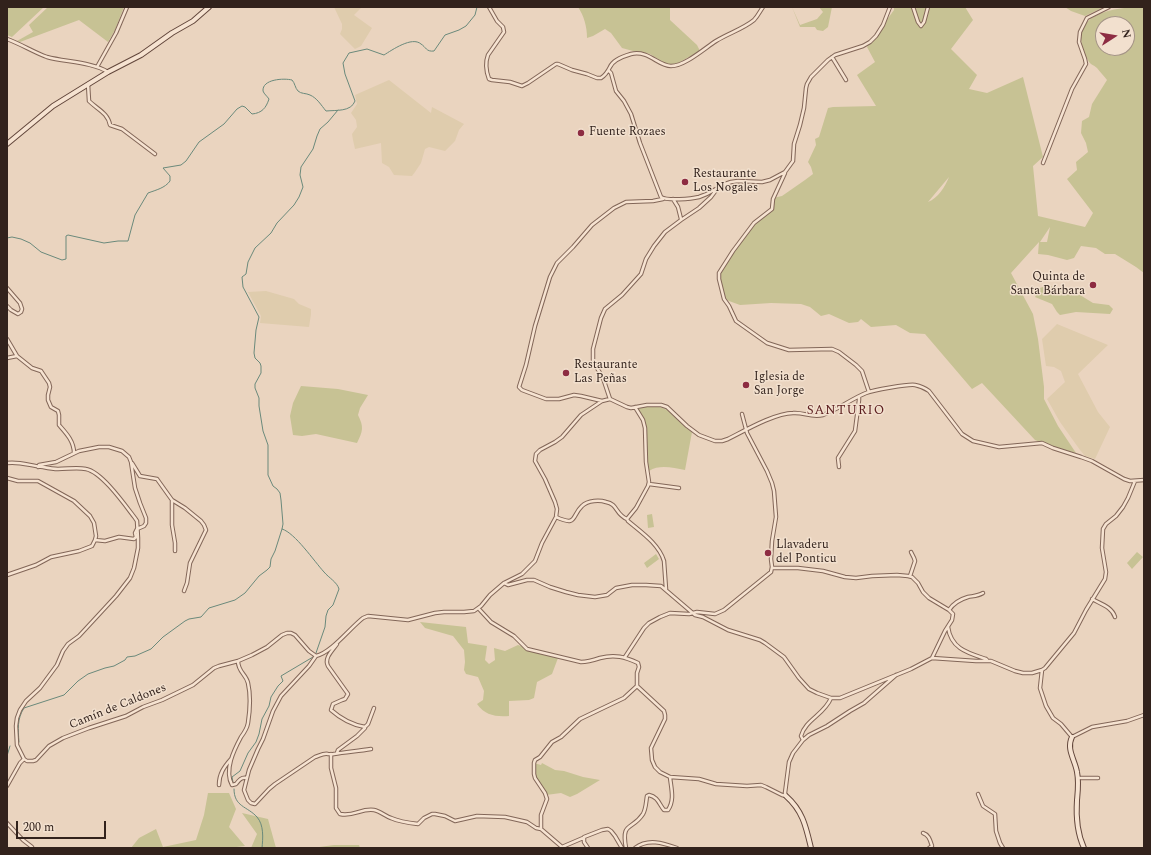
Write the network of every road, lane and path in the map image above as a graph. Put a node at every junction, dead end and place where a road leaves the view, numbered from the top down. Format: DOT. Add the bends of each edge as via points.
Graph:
graph roads {
  1 [pos="127,7"];
  2 [pos="208,7"];
  3 [pos="489,7"];
  4 [pos="763,7"];
  5 [pos="890,7"];
  6 [pos="913,7"];
  7 [pos="928,7"];
  8 [pos="1109,7"];
  9 [pos="7,39"];
  10 [pos="832,57"];
  11 [pos="98,67"];
  12 [pos="609,71"];
  13 [pos="108,72"];
  14 [pos="846,80"];
  15 [pos="88,84"];
  16 [pos="7,144"];
  17 [pos="155,154"];
  18 [pos="1042,164"];
  19 [pos="785,172"];
  20 [pos="716,189"];
  21 [pos="663,198"];
  22 [pos="673,199"];
  23 [pos="681,220"];
  24 [pos="7,288"];
  25 [pos="7,306"];
  26 [pos="7,340"];
  27 [pos="17,356"];
  28 [pos="7,358"];
  29 [pos="869,392"];
  30 [pos="859,397"];
  31 [pos="610,400"];
  32 [pos="602,401"];
  33 [pos="635,408"];
  34 [pos="742,414"];
  35 [pos="746,430"];
  36 [pos="74,446"];
  37 [pos="83,450"];
  38 [pos="74,453"];
  39 [pos="128,457"];
  40 [pos="7,463"];
  41 [pos="38,467"];
  42 [pos="839,467"];
  43 [pos="7,478"];
  44 [pos="1144,480"];
  45 [pos="1135,481"];
  46 [pos="649,484"];
  47 [pos="679,488"];
  48 [pos="172,500"];
  49 [pos="556,517"];
  50 [pos="627,519"];
  51 [pos="137,529"];
  52 [pos="95,540"];
  53 [pos="175,551"];
  54 [pos="911,552"];
  55 [pos="772,568"];
  56 [pos="7,575"];
  57 [pos="910,576"];
  58 [pos="504,583"];
  59 [pos="666,589"];
  60 [pos="184,591"];
  61 [pos="983,593"];
  62 [pos="1092,599"];
  63 [pos="478,609"];
  64 [pos="949,610"];
  65 [pos="692,613"];
  66 [pos="1115,617"];
  67 [pos="948,626"];
  68 [pos="339,640"];
  69 [pos="316,656"];
  70 [pos="625,657"];
  71 [pos="932,658"];
  72 [pos="238,661"];
  73 [pos="987,661"];
  74 [pos="1042,670"];
  75 [pos="896,674"];
  76 [pos="637,686"];
  77 [pos="831,698"];
  78 [pos="374,708"];
  79 [pos="1144,715"];
  80 [pos="366,727"];
  81 [pos="1072,736"];
  82 [pos="803,740"];
  83 [pos="371,750"];
  84 [pos="337,753"];
  85 [pos="331,754"];
  86 [pos="232,757"];
  87 [pos="24,759"];
  88 [pos="670,777"];
  89 [pos="247,778"];
  90 [pos="1078,778"];
  91 [pos="1098,778"];
  92 [pos="219,785"];
  93 [pos="7,786"];
  94 [pos="978,794"];
  95 [pos="786,796"];
  96 [pos="7,823"];
  97 [pos="541,829"];
  98 [pos="923,833"];
  99 [pos="583,838"];
  100 [pos="32,847"];
  101 [pos="1001,847"];
  102 [pos="588,848"];
  103 [pos="622,848"];
  104 [pos="626,848"];
  105 [pos="635,848"];
  106 [pos="677,848"];
  107 [pos="811,848"];
  108 [pos="929,848"];
  109 [pos="1084,848"];
  1 -- 11 [label="street"];
  2 -- 13 [label="street" via="141,55"];
  3 -- 12 [label="street" via="504,32 488,55 489,78 522,86 558,64 599,78"];
  4 -- 12 [label="street" via="747,25 678,64 668,66 649,56 634,53 614,62"];
  5 -- 10 [label="street" via="876,36 870,42"];
  6 -- 7 [label="street" via="921,26"];
  8 -- 18 [label="street" via="1087,18 1080,32 1079,42 1086,64 1072,89"];
  9 -- 11 [label="street" via="48,57"];
  10 -- 14 [label="street"];
  10 -- 19 [label="street" via="807,84 804,108 794,144 793,161"];
  11 -- 13 [label="street"];
  12 -- 21 [label="street" via="616,90 631,114 640,144"];
  13 -- 15 [label="street"];
  15 -- 16 [label="street" via="53,106"];
  15 -- 17 [label="street" via="89,101 108,117 110,125 122,129"];
  19 -- 20 [label="street" via="762,182 731,182"];
  19 -- 29 [label="street" via="772,199 772,209 754,223 718,276 722,296 736,321 767,343 789,350 832,349 839,352 862,371"];
  20 -- 22 [label="street" via="698,197"];
  20 -- 23 [label="street" via="699,208"];
  21 -- 22 [label="street"];
  21 -- 32 [label="street" via="626,202 589,228 557,263 535,326 519,387 546,399 574,395"];
  22 -- 23 [label="street"];
  23 -- 31 [label="street" via="658,239 646,259 641,274 605,309 601,318 593,349 593,360 603,378"];
  24 -- 25 [label="street" via="22,309 18,314"];
  26 -- 27 [label="street"];
  27 -- 28 [label="street"];
  27 -- 36 [label="street" via="40,371 49,383 48,400 58,411 59,425"];
  29 -- 30 [label="street"];
  29 -- 45 [label="street" via="920,386 929,391 962,434 970,440 995,447 1042,443 1092,461 1124,479"];
  30 -- 35 [label="street" via="823,415 786,414"];
  30 -- 42 [label="street" via="855,431 838,458"];
  31 -- 32 [label="street"];
  31 -- 33 [label="street"];
  32 -- 49 [label="street" via="581,415 562,437 536,454 535,460 555,502"];
  33 -- 35 [label="street" via="653,404 667,407 693,431 715,441 725,440"];
  33 -- 46 [label="street" via="645,428"];
  34 -- 35 [label="street"];
  35 -- 55 [label="street" via="774,491 776,517 772,541"];
  36 -- 37 [label="street"];
  36 -- 38 [label="street"];
  37 -- 38 [label="street"];
  37 -- 39 [label="street" via="105,446 122,451"];
  38 -- 41 [label="street" via="60,461"];
  39 -- 48 [label="street" via="140,476 157,478"];
  39 -- 51 [label="street" via="135,488 146,518 144,526"];
  40 -- 41 [label="street"];
  41 -- 51 [label="street" via="82,468 94,472 118,495 137,521"];
  43 -- 52 [label="street" via="38,481 74,501 94,522"];
  44 -- 45 [label="street"];
  45 -- 62 [label="street" via="1123,507 1103,529 1102,548 1106,576"];
  46 -- 47 [label="street"];
  46 -- 50 [label="street"];
  48 -- 53 [label="street"];
  48 -- 60 [label="street" via="201,521 206,530 190,563"];
  49 -- 50 [label="street" via="566,522 570,521 582,505 601,501 611,503 619,514"];
  49 -- 58 [label="street" via="535,561 522,574"];
  50 -- 59 [label="street" via="649,539 663,557"];
  51 -- 52 [label="street" via="134,539 119,537 105,541"];
  51 -- 87 [label="street" via="138,548 130,578 79,636 68,644 57,665 40,688 26,701 16,718 17,745"];
  52 -- 56 [label="street" via="92,546 51,557"];
  54 -- 57 [label="street" via="914,561"];
  55 -- 57 [label="street" via="798,568 856,578"];
  55 -- 65 [label="street" via="769,574 719,613"];
  57 -- 64 [label="street" via="917,581 927,596"];
  58 -- 59 [label="street" via="534,580 566,592 595,597 604,596 616,588 632,585 661,586"];
  58 -- 63 [label="street"];
  59 -- 65 [label="street"];
  61 -- 64 [label="street" via="962,600"];
  62 -- 66 [label="street" via="1110,609"];
  62 -- 74 [label="street" via="1074,634"];
  63 -- 68 [label="street" via="435,613 408,620 368,616"];
  63 -- 70 [label="street" via="527,649 584,662 612,656"];
  64 -- 67 [label="street" via="953,618"];
  65 -- 70 [label="street" via="670,613 649,623"];
  65 -- 77 [label="street" via="728,630 765,643 784,657 809,688"];
  67 -- 71 [label="street"];
  67 -- 73 [label="street" via="957,646"];
  68 -- 69 [label="street" via="324,653"];
  68 -- 80 [label="street" via="326,660 348,694 345,699 332,704 331,710 357,726"];
  69 -- 72 [label="street, Camín de Caldones" via="295,635 287,633 267,647"];
  69 -- 89 [label="street" via="276,704"];
  70 -- 76 [label="street" via="639,665"];
  71 -- 73 [label="street"];
  71 -- 75 [label="street"];
  72 -- 86 [label="street" via="239,669 248,683 250,706 248,725"];
  72 -- 87 [label="street, Camín de Caldones" via="214,668 193,685 126,716 63,738 50,746 36,760"];
  73 -- 74 [label="street" via="1023,673"];
  74 -- 81 [label="street" via="1040,688 1043,701 1054,718"];
  75 -- 77 [label="street" via="840,698"];
  75 -- 82 [label="street" via="864,703"];
  76 -- 88 [label="street" via="664,711 665,719 651,748 651,754 655,767"];
  76 -- 97 [label="street" via="624,698 580,719 535,760 534,774 547,799 541,815"];
  77 -- 82 [label="street" via="823,711 803,729"];
  78 -- 80 [label="street"];
  79 -- 81 [label="street" via="1127,721 1092,727"];
  80 -- 84 [label="street"];
  81 -- 90 [label="street" via="1070,747"];
  82 -- 95 [label="street" via="789,762"];
  83 -- 84 [label="street"];
  84 -- 85 [label="street"];
  85 -- 89 [label="street" via="315,757 275,784 255,804 248,800 244,790"];
  85 -- 97 [label="street" via="336,808 340,814 349,815 371,810 397,821 418,824 432,814 455,821 477,816 505,817 523,820"];
  86 -- 89 [label="street" via="229,777 232,785 240,779"];
  86 -- 92 [label="street" via="223,768"];
  87 -- 93 [label="street"];
  88 -- 95 [label="street" via="699,779 716,784 761,785"];
  88 -- 104 [label="street" via="670,808 664,810 655,797 647,796 643,815 625,832"];
  90 -- 91 [label="street"];
  90 -- 109 [label="street" via="1078,821"];
  94 -- 101 [label="street" via="983,806 995,814 996,831"];
  95 -- 107 [label="street" via="800,812"];
  96 -- 100 [label="street"];
  97 -- 99 [label="street" via="562,847"];
  98 -- 108 [label="street" via="928,836 932,846"];
  99 -- 102 [label="street"];
  99 -- 103 [label="street" via="608,829"];
  105 -- 106 [label="street" via="650,842"];
}
